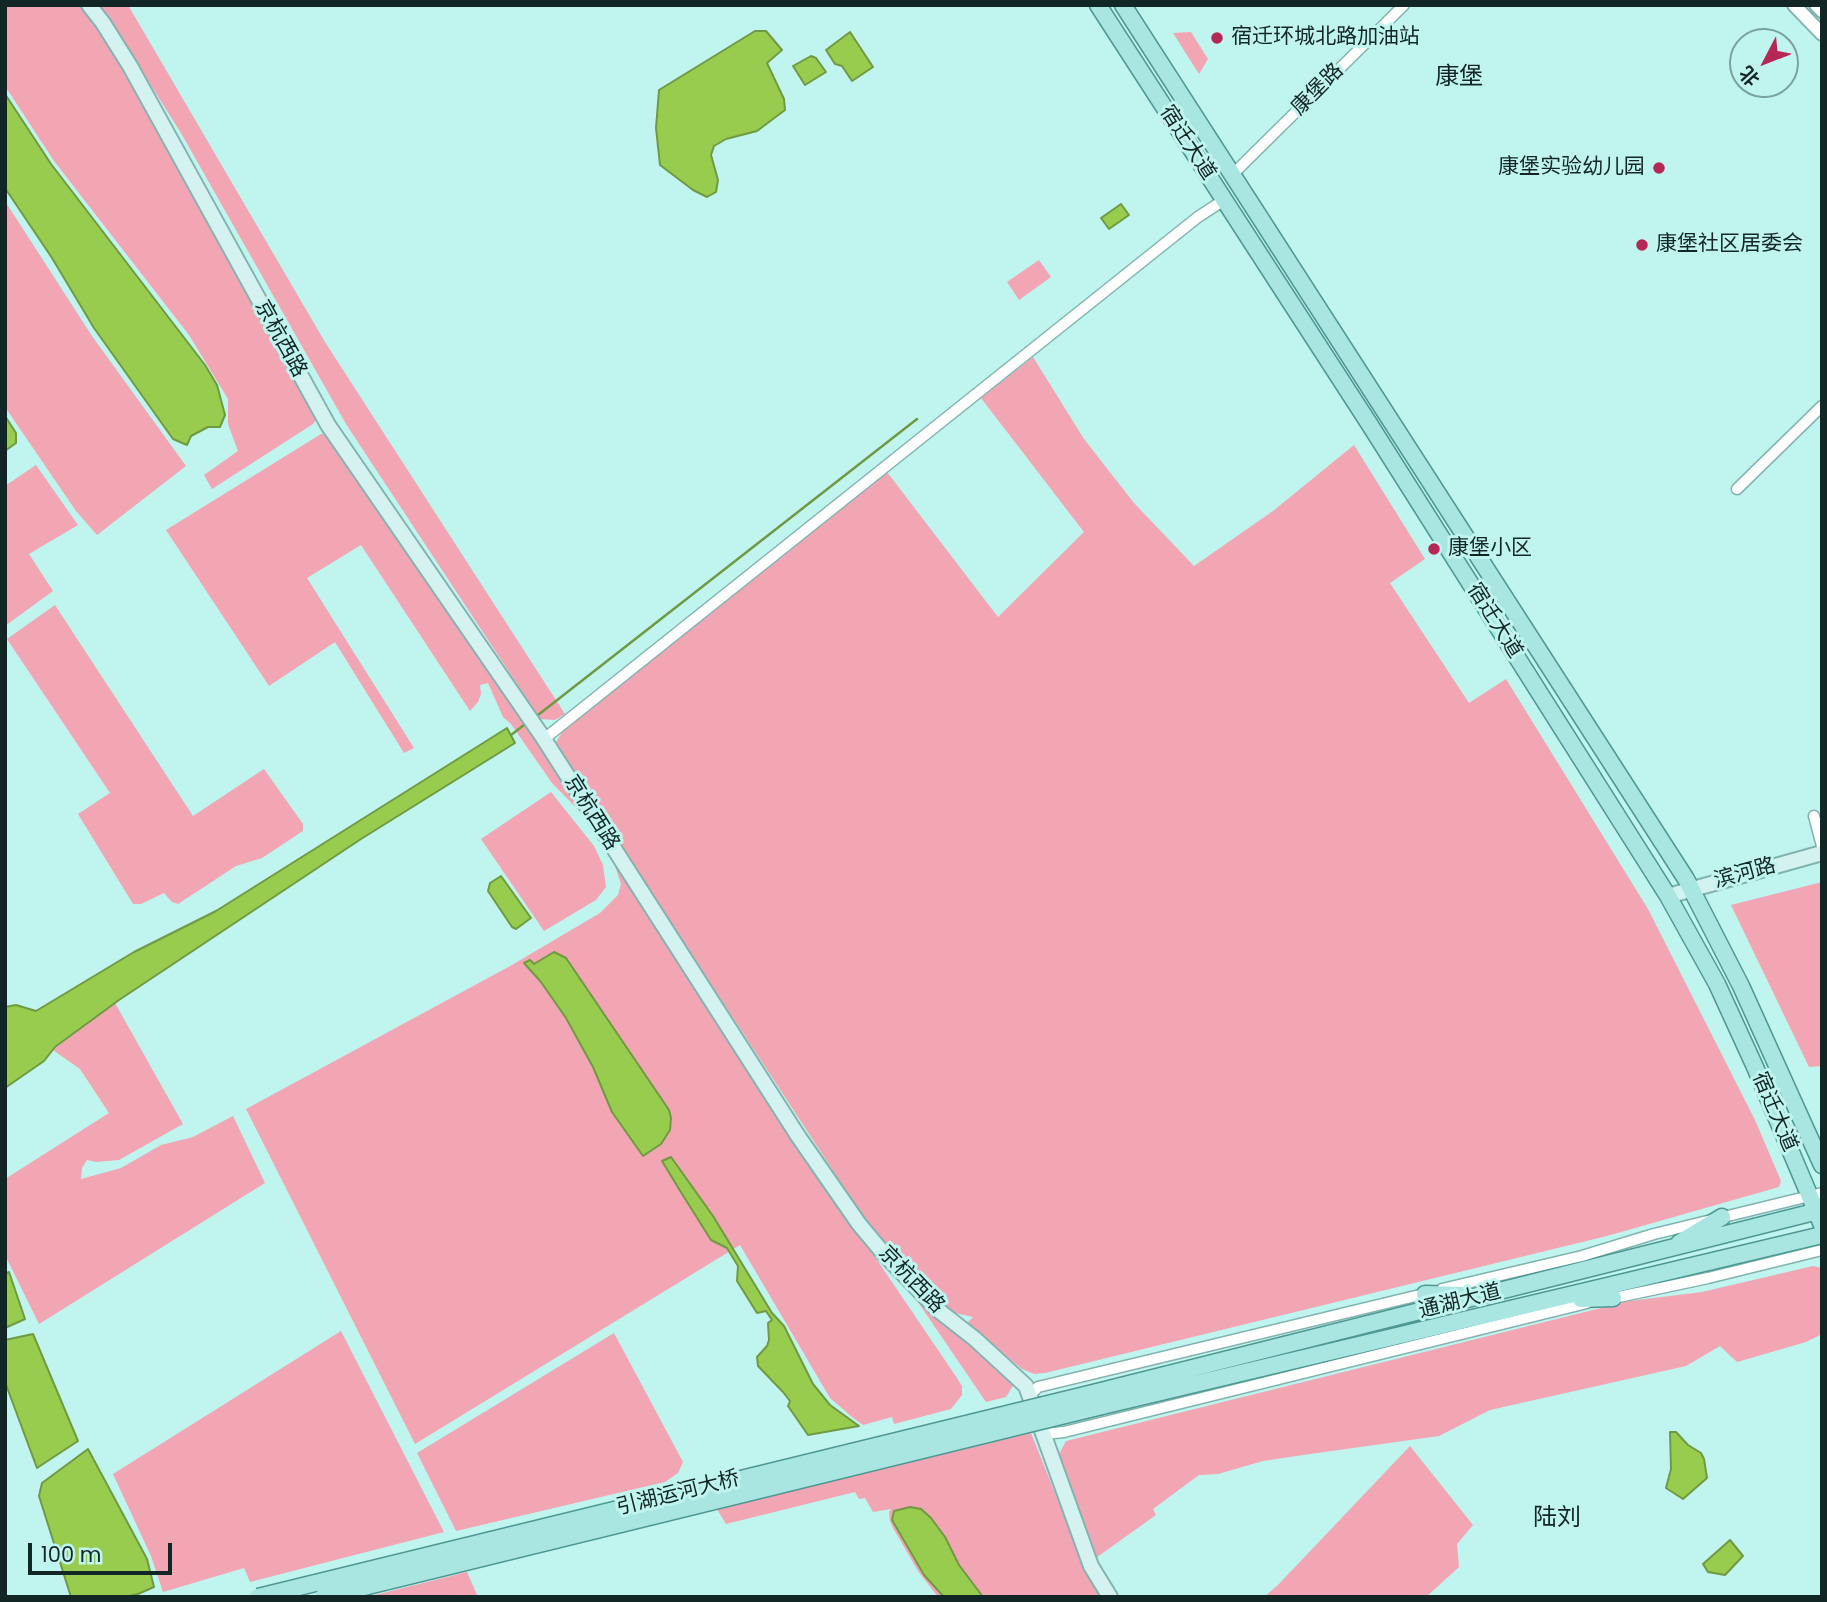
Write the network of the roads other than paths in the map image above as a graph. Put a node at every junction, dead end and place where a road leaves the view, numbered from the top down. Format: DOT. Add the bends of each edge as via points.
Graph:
graph roads {
  1 [pos="89,5"];
  2 [pos="1098,5"];
  3 [pos="1123,5"];
  4 [pos="1404,5"];
  5 [pos="1794,5"];
  6 [pos="1816,5"];
  7 [pos="1822,11"];
  8 [pos="1822,34"];
  9 [pos="1232,175"];
  10 [pos="1224,200"];
  11 [pos="1822,406"];
  12 [pos="1737,489"];
  13 [pos="544,739"];
  14 [pos="1814,816"];
  15 [pos="1822,846"];
  16 [pos="1822,853"];
  17 [pos="1691,888"];
  18 [pos="1668,896"];
  19 [pos="1822,1166"];
  20 [pos="1818,1207"];
  21 [pos="1722,1217"];
  22 [pos="1744,1231"];
  23 [pos="1822,1235"];
  24 [pos="1668,1250"];
  25 [pos="1822,1250"];
  26 [pos="1749,1252"];
  27 [pos="1425,1294"];
  28 [pos="1487,1295"];
  29 [pos="1613,1298"];
  30 [pos="1554,1299"];
  31 [pos="1031,1394"];
  32 [pos="1100,1399"];
  33 [pos="1044,1434"];
  34 [pos="258,1597"];
  35 [pos="323,1597"];
  36 [pos="1111,1597"];
  1 -- 13 [label="main road, 京杭西路" via="130,66 328,425"];
  2 -- 10 [label="main road, 宿迁大道"];
  3 -- 9 [label="main road, 宿迁大道"];
  4 -- 9 [label="street, 康堡路"];
  5 -- 8 [label="street"];
  6 -- 7 [label="street"];
  9 -- 17 [label="main road, 宿迁大道"];
  10 -- 13 [label="street"];
  10 -- 18 [label="main road, 宿迁大道"];
  11 -- 12 [label="street"];
  13 -- 31 [label="main road, 京杭西路" via="859,1224 918,1290"];
  14 -- 15 [label="street"];
  16 -- 17 [label="main road, 滨河路"];
  17 -- 18 [label="main road, 滨河路"];
  17 -- 19 [label="main road, 宿迁大道"];
  18 -- 20 [label="main road, 宿迁大道" via="1717,984"];
  20 -- 21 [label="street"];
  20 -- 22 [label="main road, 通湖大道"];
  21 -- 24 [label="main road"];
  21 -- 27 [label="street"];
  22 -- 24 [label="main road, 通湖大道"];
  22 -- 26 [label="main road" via="1754,1243"];
  23 -- 26 [label="main road, 通湖大道"];
  24 -- 28 [label="main road, 通湖大道"];
  25 -- 29 [label="street"];
  26 -- 30 [label="main road, 通湖大道"];
  27 -- 28 [label="main road"];
  27 -- 31 [label="street" via="1038,1387"];
  28 -- 32 [label="main road, 通湖大道"];
  29 -- 30 [label="main road"];
  29 -- 33 [label="street" via="1065,1433"];
  30 -- 32 [label="main road, 通湖大道"];
  31 -- 33 [label="main road, 京杭西路"];
  32 -- 34 [label="main road, 引湖运河大桥, bridge"];
  32 -- 35 [label="main road, 引湖运河大桥, bridge"];
  33 -- 36 [label="main road, 京杭西路" via="1091,1566"];
}
